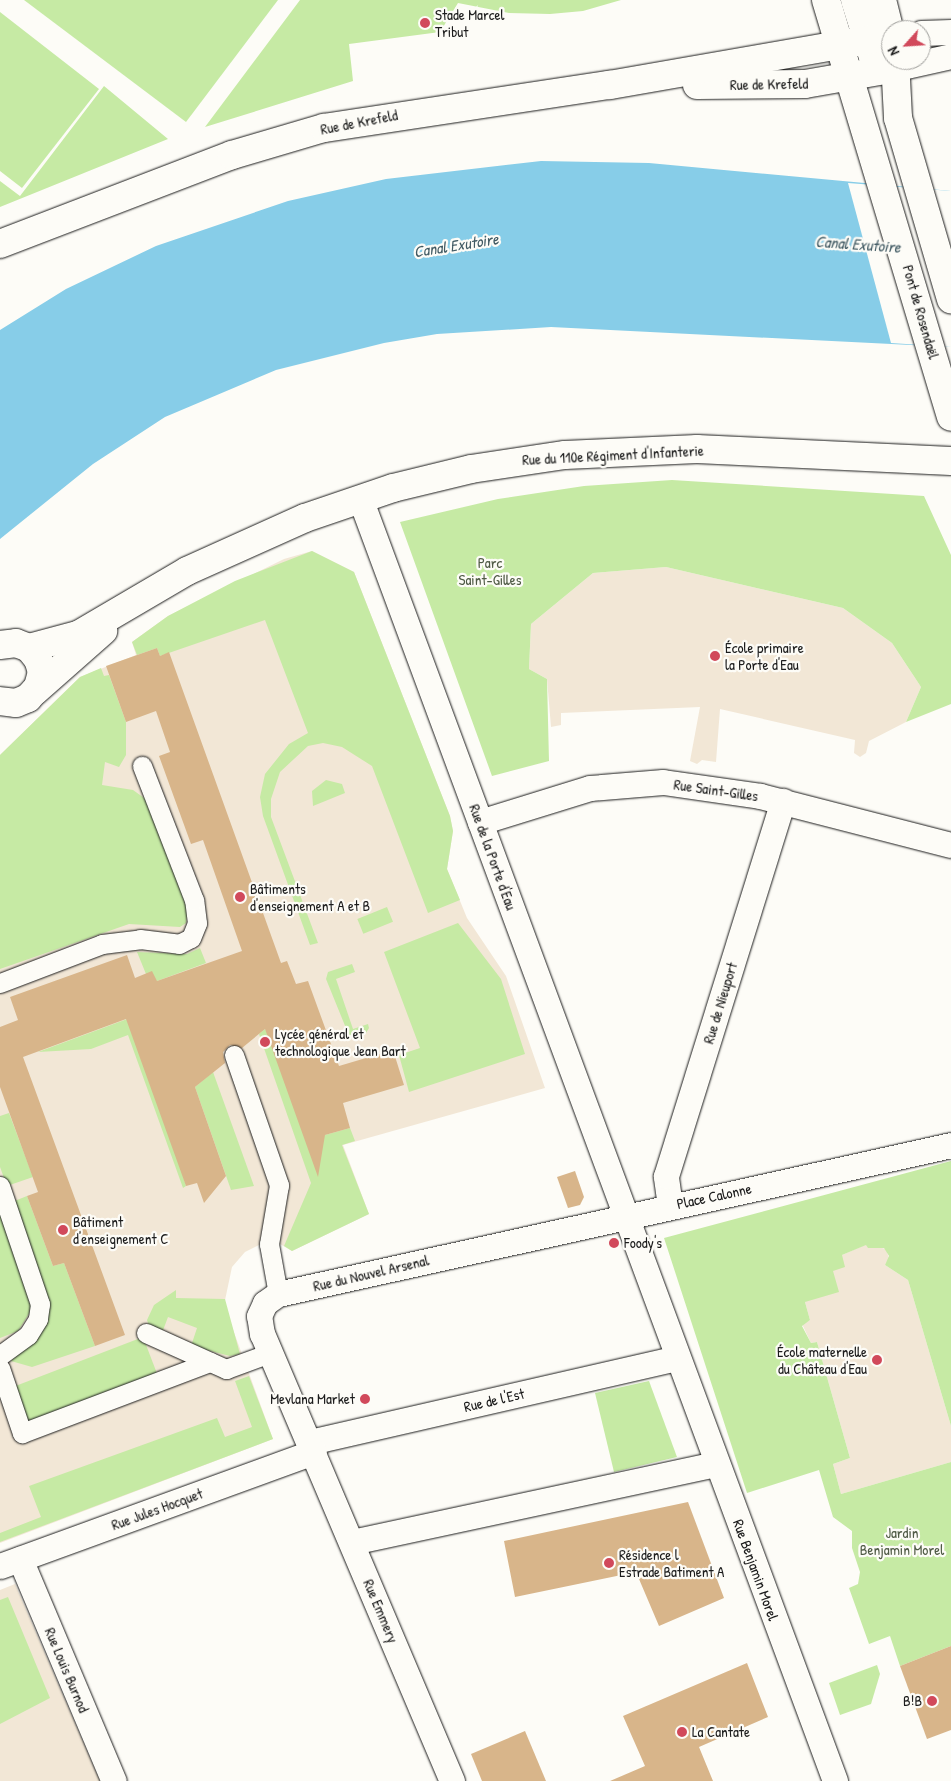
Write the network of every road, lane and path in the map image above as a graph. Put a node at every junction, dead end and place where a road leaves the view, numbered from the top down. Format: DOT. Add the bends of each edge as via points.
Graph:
graph roads {
  1 [pos="826,0"];
  2 [pos="854,0"];
  3 [pos="882,0"];
  4 [pos="883,20"];
  5 [pos="951,32"];
  6 [pos="931,33"];
  7 [pos="881,35"];
  8 [pos="881,38"];
  9 [pos="840,45"];
  10 [pos="951,56"];
  11 [pos="931,60"];
  12 [pos="881,70"];
  13 [pos="890,70"];
  14 [pos="851,78"];
  15 [pos="610,85"];
  16 [pos="118,199"];
  17 [pos="0,244"];
  18 [pos="0,263"];
  19 [pos="951,299"];
  20 [pos="949,408"];
  21 [pos="951,461"];
  22 [pos="360,498"];
  23 [pos="124,608"];
  24 [pos="9,643"];
  25 [pos="13,703"];
  26 [pos="142,766"];
  27 [pos="783,801"];
  28 [pos="480,822"];
  29 [pos="951,845"];
  30 [pos="0,983"];
  31 [pos="234,1055"];
  32 [pos="951,1144"];
  33 [pos="0,1186"];
  34 [pos="670,1206"];
  35 [pos="626,1216"];
  36 [pos="278,1294"];
  37 [pos="146,1334"];
  38 [pos="270,1353"];
  39 [pos="0,1355"];
  40 [pos="678,1358"];
  41 [pos="210,1362"];
  42 [pos="0,1368"];
  43 [pos="312,1447"];
  44 [pos="717,1464"];
  45 [pos="352,1542"];
  46 [pos="10,1563"];
  47 [pos="114,1781"];
  48 [pos="452,1781"];
  49 [pos="835,1781"];
  1 -- 9 [label="main road, Pont de Rosendaël"];
  2 -- 7 [label="main road"];
  3 -- 4 [label="main road"];
  5 -- 6 [label="street"];
  8 -- 9 [label="main road, Rue de Krefeld"];
  9 -- 14 [label="main road, Pont de Rosendaël"];
  9 -- 15 [label="main road, Rue de Krefeld"];
  10 -- 11 [label="street"];
  12 -- 14 [label="main road, Rue de Krefeld"];
  13 -- 19 [label="main road" via="898,118"];
  14 -- 15 [label="main road, Rue de Krefeld" via="792,84"];
  14 -- 20 [label="main road, Pont de Rosendaël"];
  15 -- 16 [label="main road, Rue de Krefeld" via="324,128 232,155"];
  16 -- 17 [label="main road, Rue de Krefeld"];
  16 -- 18 [label="main road, Rue de Krefeld"];
  21 -- 22 [label="main road, Rue du 110e Régiment d'Infanterie" via="715,450 565,455 451,473"];
  22 -- 23 [label="main road, Rue du 110e Régiment d'Infanterie" via="217,556"];
  22 -- 28 [label="street, Rue de la Porte d'Eau"];
  23 -- 24 [label="main road, Rue du 110e Régiment d'Infanterie" via="78,635"];
  23 -- 25 [label="main road, Rue du 110e Régiment d'Infanterie" via="91,644"];
  24 -- 25 [label="main road" via="41,667"];
  26 -- 30 [label="street" via="194,900 197,923 191,938 179,944 140,939 102,944"];
  27 -- 28 [label="street, Rue Saint-Gilles" via="709,786 629,783 590,788"];
  27 -- 29 [label="street, Rue Saint-Gilles"];
  27 -- 34 [label="street, Rue de Nieuport" via="666,1176"];
  28 -- 35 [label="street, Rue de la Porte d'Eau"];
  31 -- 36 [label="street" via="280,1184 269,1244"];
  32 -- 34 [label="street, Place Calonne"];
  33 -- 39 [label="street" via="40,1304 38,1319 28,1335"];
  34 -- 35 [label="street, Place Calonne"];
  35 -- 36 [label="street, Rue du Nouvel Arsenal"];
  35 -- 40 [label="street"];
  36 -- 38 [label="street" via="265,1303 260,1316"];
  37 -- 41 [label="street"];
  38 -- 41 [label="street" via="226,1369"];
  38 -- 43 [label="street"];
  40 -- 43 [label="street, Rue de l'Est"];
  40 -- 44 [label="street, Rue Benjamin Morel"];
  41 -- 42 [label="street" via="22,1433"];
  43 -- 45 [label="street, Rue Emmery"];
  43 -- 46 [label="street, Rue Jules Hocquet"];
  44 -- 45 [label="street"];
  44 -- 49 [label="street, Rue Benjamin Morel"];
  45 -- 48 [label="street, Rue Emmery"];
  46 -- 47 [label="street, Rue Louis Burnod"];
}
